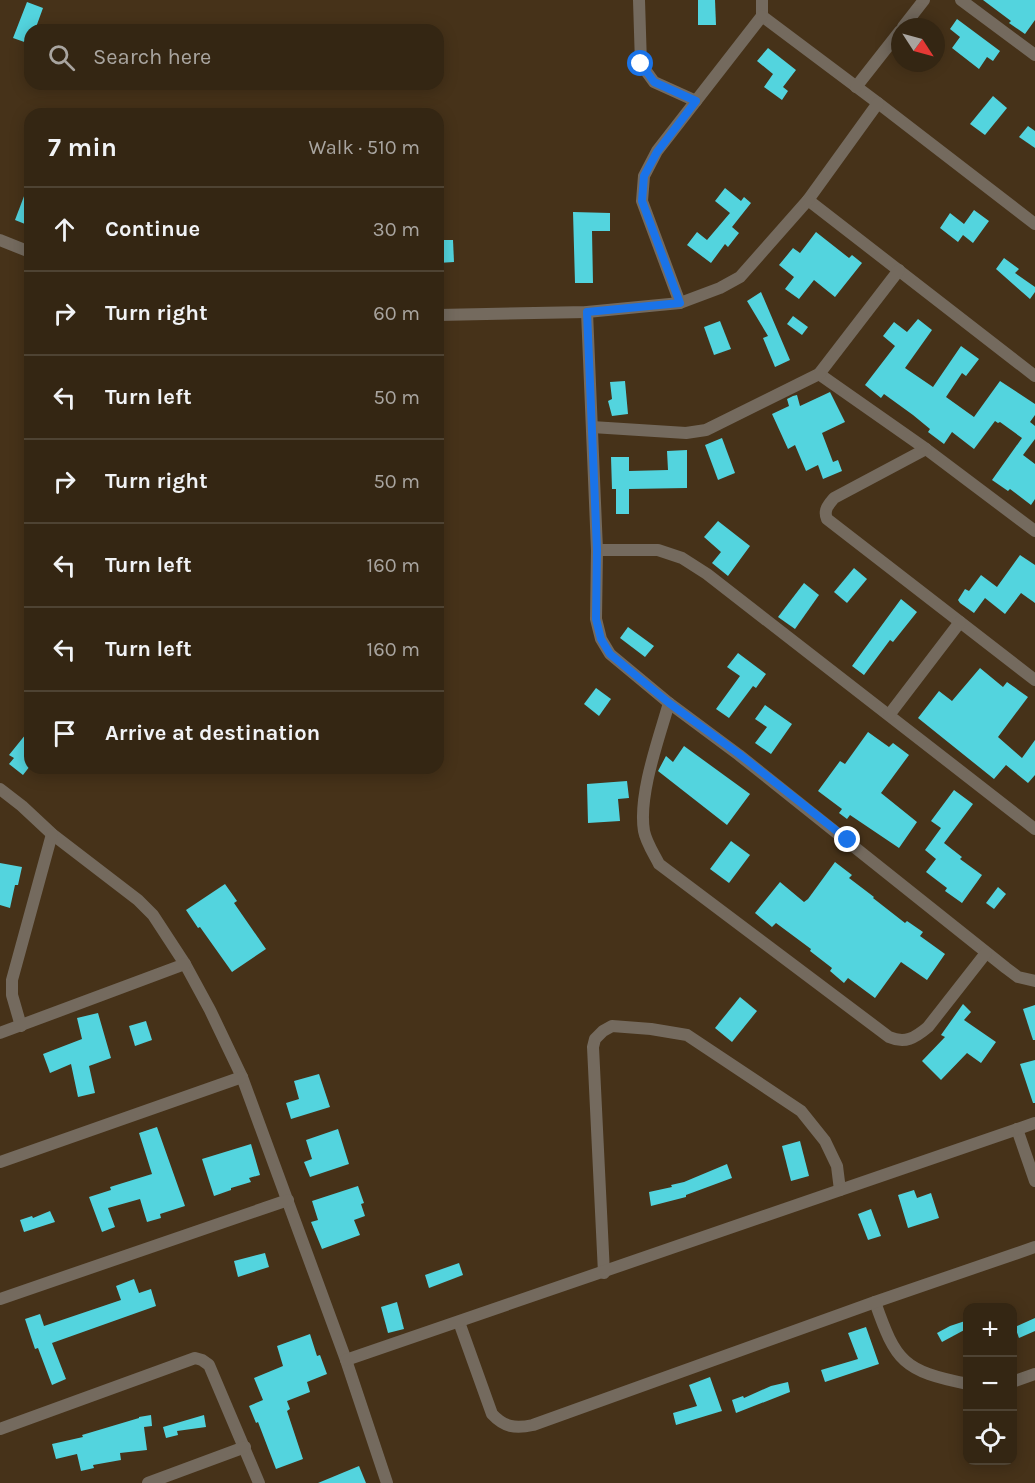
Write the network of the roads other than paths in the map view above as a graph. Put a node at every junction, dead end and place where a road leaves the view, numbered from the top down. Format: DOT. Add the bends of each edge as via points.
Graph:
graph roads {
  1 [pos="639,0"];
  2 [pos="762,0"];
  3 [pos="924,0"];
  4 [pos="961,0"];
  5 [pos="762,16"];
  6 [pos="910,18"];
  7 [pos="891,42"];
  8 [pos="1035,55"];
  9 [pos="856,87"];
  10 [pos="696,101"];
  11 [pos="878,103"];
  12 [pos="808,200"];
  13 [pos="1035,224"];
  14 [pos="0,240"];
  15 [pos="24,250"];
  16 [pos="899,270"];
  17 [pos="680,303"];
  18 [pos="587,312"];
  19 [pos="444,315"];
  20 [pos="819,374"];
  21 [pos="1035,376"];
  22 [pos="592,427"];
  23 [pos="926,448"];
  24 [pos="1035,531"];
  25 [pos="597,550"];
  26 [pos="960,622"];
  27 [pos="1035,680"];
  28 [pos="669,703"];
  29 [pos="889,715"];
  30 [pos="0,789"];
  31 [pos="1035,830"];
  32 [pos="52,834"];
  33 [pos="986,952"];
  34 [pos="185,964"];
  35 [pos="1035,981"];
  36 [pos="21,1026"];
  37 [pos="0,1033"];
  38 [pos="242,1077"];
  39 [pos="1035,1123"];
  40 [pos="1017,1129"];
  41 [pos="0,1162"];
  42 [pos="1035,1181"];
  43 [pos="840,1190"];
  44 [pos="288,1200"];
  45 [pos="1035,1247"];
  46 [pos="604,1272"];
  47 [pos="0,1299"];
  48 [pos="875,1302"];
  49 [pos="459,1322"];
  50 [pos="346,1360"];
  51 [pos="1035,1374"];
  52 [pos="1017,1380"];
  53 [pos="963,1383"];
  54 [pos="0,1429"];
  55 [pos="245,1447"];
  56 [pos="148,1483"];
  57 [pos="259,1483"];
  58 [pos="387,1483"];
  1 -- 10 [label="street" via="641,64 654,82"];
  2 -- 5 [label="street"];
  3 -- 6 [label="street"];
  4 -- 8 [label="street"];
  5 -- 9 [label="street"];
  5 -- 10 [label="street"];
  7 -- 9 [label="street"];
  9 -- 11 [label="street"];
  10 -- 17 [label="street" via="644,176 642,201"];
  11 -- 12 [label="street"];
  11 -- 13 [label="street"];
  12 -- 16 [label="street"];
  12 -- 17 [label="street" via="740,277"];
  14 -- 15 [label="street"];
  16 -- 20 [label="street"];
  16 -- 21 [label="street"];
  17 -- 18 [label="street"];
  18 -- 19 [label="street"];
  18 -- 22 [label="street"];
  20 -- 22 [label="street" via="706,430 686,433"];
  20 -- 23 [label="street"];
  22 -- 25 [label="street"];
  23 -- 24 [label="street"];
  23 -- 26 [label="street" via="834,498 825,515"];
  25 -- 28 [label="street" via="596,619 601,639 610,654"];
  25 -- 29 [label="street" via="658,550 682,558"];
  26 -- 27 [label="street"];
  26 -- 29 [label="street"];
  28 -- 33 [label="street" via="739,754"];
  28 -- 33 [label="street" via="642,812 644,833 660,864 898,1040 916,1037 928,1027"];
  29 -- 31 [label="street"];
  30 -- 32 [label="street"];
  32 -- 34 [label="street" via="138,900 167,934"];
  32 -- 36 [label="street" via="12,980"];
  33 -- 35 [label="street" via="1018,977"];
  34 -- 36 [label="street"];
  34 -- 38 [label="street"];
  36 -- 37 [label="street"];
  38 -- 41 [label="street"];
  38 -- 44 [label="street"];
  39 -- 40 [label="street"];
  40 -- 42 [label="street"];
  40 -- 43 [label="street"];
  43 -- 46 [label="street"];
  43 -- 46 [label="street" via="837,1166 825,1141 801,1111 687,1035 612,1026 595,1039 593,1047"];
  44 -- 47 [label="street"];
  44 -- 50 [label="street"];
  45 -- 48 [label="street"];
  46 -- 49 [label="street"];
  48 -- 49 [label="street" via="520,1428 508,1426 492,1414"];
  48 -- 53 [label="street" via="888,1340 901,1358 921,1371"];
  49 -- 50 [label="street"];
  50 -- 58 [label="street"];
  51 -- 52 [label="street"];
  54 -- 55 [label="street" via="195,1358 209,1365"];
  55 -- 56 [label="street"];
  55 -- 57 [label="street"];
}
